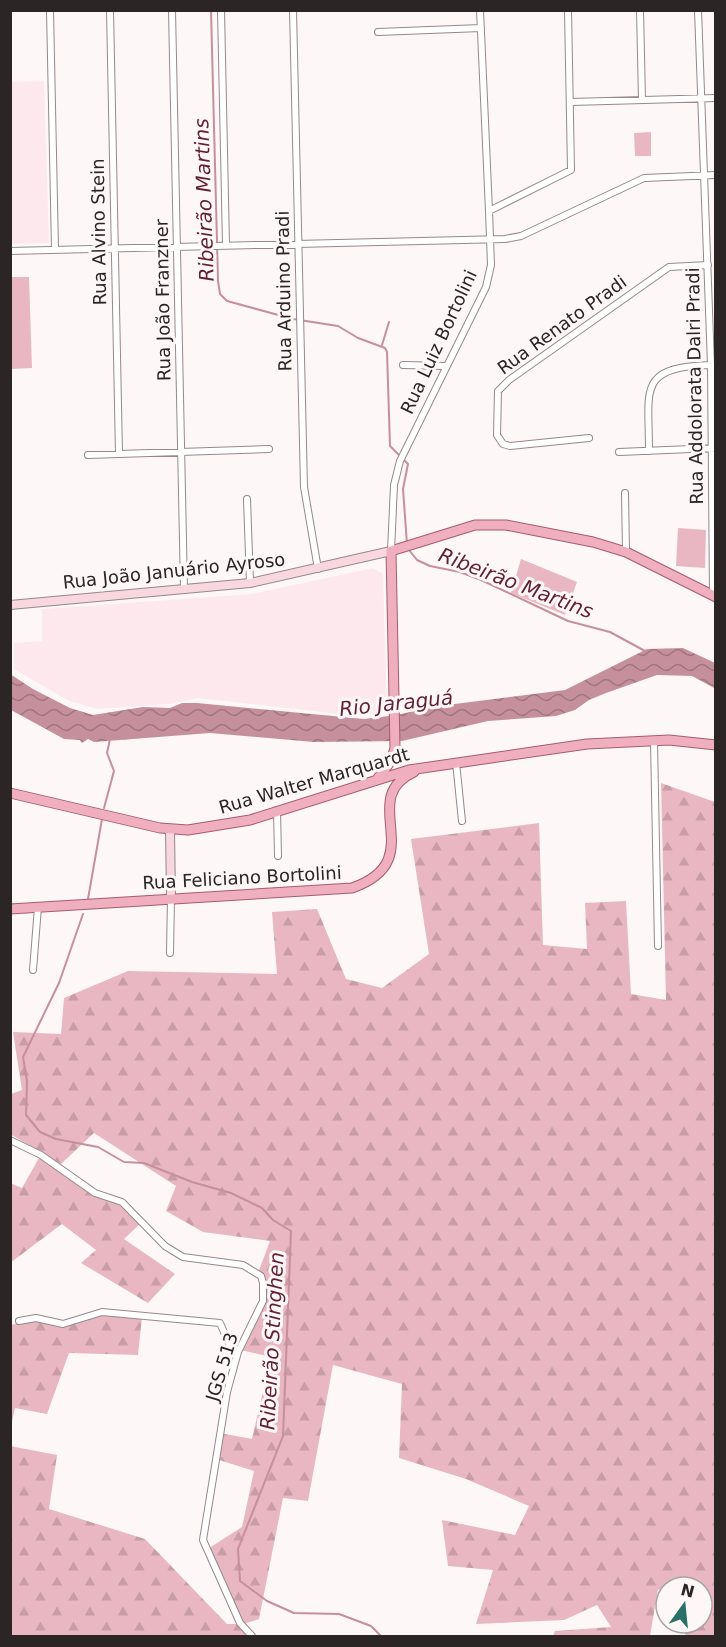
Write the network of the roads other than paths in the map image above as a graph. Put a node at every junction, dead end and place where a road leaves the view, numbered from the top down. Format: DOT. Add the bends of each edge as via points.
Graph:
graph roads {
  1 [pos="50,10"];
  2 [pos="110,10"];
  3 [pos="172,10"];
  4 [pos="221,10"];
  5 [pos="292,10"];
  6 [pos="480,10"];
  7 [pos="568,10"];
  8 [pos="640,10"];
  9 [pos="698,10"];
  10 [pos="481,28"];
  11 [pos="378,32"];
  12 [pos="716,98"];
  13 [pos="701,99"];
  14 [pos="642,100"];
  15 [pos="571,102"];
  16 [pos="716,175"];
  17 [pos="705,176"];
  18 [pos="489,211"];
  19 [pos="490,240"];
  20 [pos="298,243"];
  21 [pos="220,245"];
  22 [pos="177,246"];
  23 [pos="114,248"];
  24 [pos="55,250"];
  25 [pos="10,251"];
  26 [pos="708,266"];
  27 [pos="403,365"];
  28 [pos="711,365"];
  29 [pos="446,366"];
  30 [pos="589,438"];
  31 [pos="714,448"];
  32 [pos="269,449"];
  33 [pos="649,451"];
  34 [pos="182,452"];
  35 [pos="619,452"];
  36 [pos="119,454"];
  37 [pos="88,455"];
  38 [pos="625,493"];
  39 [pos="247,499"];
  40 [pos="392,551"];
  41 [pos="626,552"];
  42 [pos="318,569"];
  43 [pos="250,583"];
  44 [pos="184,589"];
  45 [pos="714,596"];
  46 [pos="10,605"];
  47 [pos="654,741"];
  48 [pos="716,745"];
  49 [pos="456,762"];
  50 [pos="424,767"];
  51 [pos="376,780"];
  52 [pos="10,793"];
  53 [pos="391,793"];
  54 [pos="278,811"];
  55 [pos="462,821"];
  56 [pos="170,830"];
  57 [pos="278,856"];
  58 [pos="171,898"];
  59 [pos="38,907"];
  60 [pos="10,909"];
  61 [pos="658,946"];
  62 [pos="170,953"];
  63 [pos="33,970"];
  64 [pos="10,1140"];
  65 [pos="19,1321"];
  66 [pos="238,1352"];
  67 [pos="252,1636"];
  1 -- 24 [label="street"];
  2 -- 23 [label="street, Rua Alvino Stein"];
  3 -- 22 [label="street, Rua João Franzner"];
  4 -- 21 [label="street"];
  5 -- 20 [label="street, Rua Arduino Pradi"];
  6 -- 10 [label="street, Rua Luiz Bortolini"];
  7 -- 15 [label="street"];
  8 -- 14 [label="street"];
  9 -- 13 [label="street, Rua Addolorata Dalri Pradi"];
  10 -- 11 [label="street"];
  10 -- 18 [label="street, Rua Luiz Bortolini"];
  12 -- 13 [label="street"];
  13 -- 14 [label="street"];
  13 -- 17 [label="street, Rua Addolorata Dalri Pradi"];
  14 -- 15 [label="street"];
  15 -- 18 [label="street" via="571,170"];
  16 -- 17 [label="street"];
  17 -- 19 [label="street" via="644,178 521,236"];
  17 -- 26 [label="street, Rua Addolorata Dalri Pradi"];
  18 -- 19 [label="street, Rua Luiz Bortolini"];
  19 -- 20 [label="street"];
  19 -- 29 [label="street, Rua Luiz Bortolini" via="490,277"];
  20 -- 21 [label="street"];
  20 -- 42 [label="street, Rua Arduino Pradi" via="304,487"];
  21 -- 22 [label="street"];
  22 -- 23 [label="street"];
  22 -- 34 [label="street, Rua João Franzner"];
  23 -- 24 [label="street"];
  23 -- 36 [label="street, Rua Alvino Stein"];
  24 -- 25 [label="street"];
  26 -- 28 [label="street, Rua Addolorata Dalri Pradi"];
  26 -- 30 [label="street, Rua Renato Pradi" via="669,267 498,391 497,435 503,444"];
  27 -- 29 [label="street"];
  28 -- 31 [label="street, Rua Addolorata Dalri Pradi"];
  28 -- 33 [label="street" via="672,368 655,378 649,392"];
  29 -- 40 [label="street, Rua Luiz Bortolini" via="400,461 394,485"];
  31 -- 33 [label="street"];
  31 -- 45 [label="street, Rua Addolorata Dalri Pradi"];
  32 -- 34 [label="street"];
  33 -- 35 [label="street"];
  34 -- 36 [label="street"];
  34 -- 44 [label="street, Rua João Franzner"];
  36 -- 37 [label="street"];
  38 -- 41 [label="street"];
  39 -- 43 [label="street"];
  40 -- 41 [label="main road, Rua João Januário Ayroso" via="455,530 490,524 593,542"];
  40 -- 42 [label="main road, Rua João Januário Ayroso"];
  40 -- 51 [label="main road" via="395,747 391,761"];
  41 -- 45 [label="main road, Rua João Januário Ayroso"];
  42 -- 43 [label="main road, Rua João Januário Ayroso"];
  43 -- 44 [label="main road, Rua João Januário Ayroso"];
  44 -- 46 [label="main road, Rua João Januário Ayroso"];
  47 -- 48 [label="main road, Rua Walter Marquardt"];
  47 -- 49 [label="main road, Rua Walter Marquardt" via="587,744"];
  47 -- 61 [label="street"];
  49 -- 50 [label="main road, Rua Walter Marquardt"];
  49 -- 55 [label="street"];
  50 -- 51 [label="main road, Rua Walter Marquardt"];
  50 -- 53 [label="main road" via="402,778"];
  51 -- 53 [label="main road" via="386,784"];
  51 -- 54 [label="main road, Rua Walter Marquardt"];
  52 -- 56 [label="main road, Rua Walter Marquardt"];
  53 -- 58 [label="main road, Rua Feliciano Bortolini" via="390,855 387,866 368,883 352,888"];
  54 -- 56 [label="main road, Rua Walter Marquardt" via="226,825"];
  54 -- 57 [label="street"];
  56 -- 58 [label="main road"];
  58 -- 59 [label="main road, Rua Feliciano Bortolini"];
  58 -- 62 [label="street"];
  59 -- 60 [label="main road, Rua Feliciano Bortolini"];
  59 -- 63 [label="street"];
  64 -- 66 [label="street, JGS 513" via="41,1155 95,1193 128,1206 165,1246 183,1257 243,1265 257,1272 263,1283 263,1301"];
  65 -- 66 [label="street" via="36,1318 63,1324 102,1312 220,1323 231,1348"];
  66 -- 67 [label="street, JGS 513" via="227,1392 203,1540 240,1623"];
}
